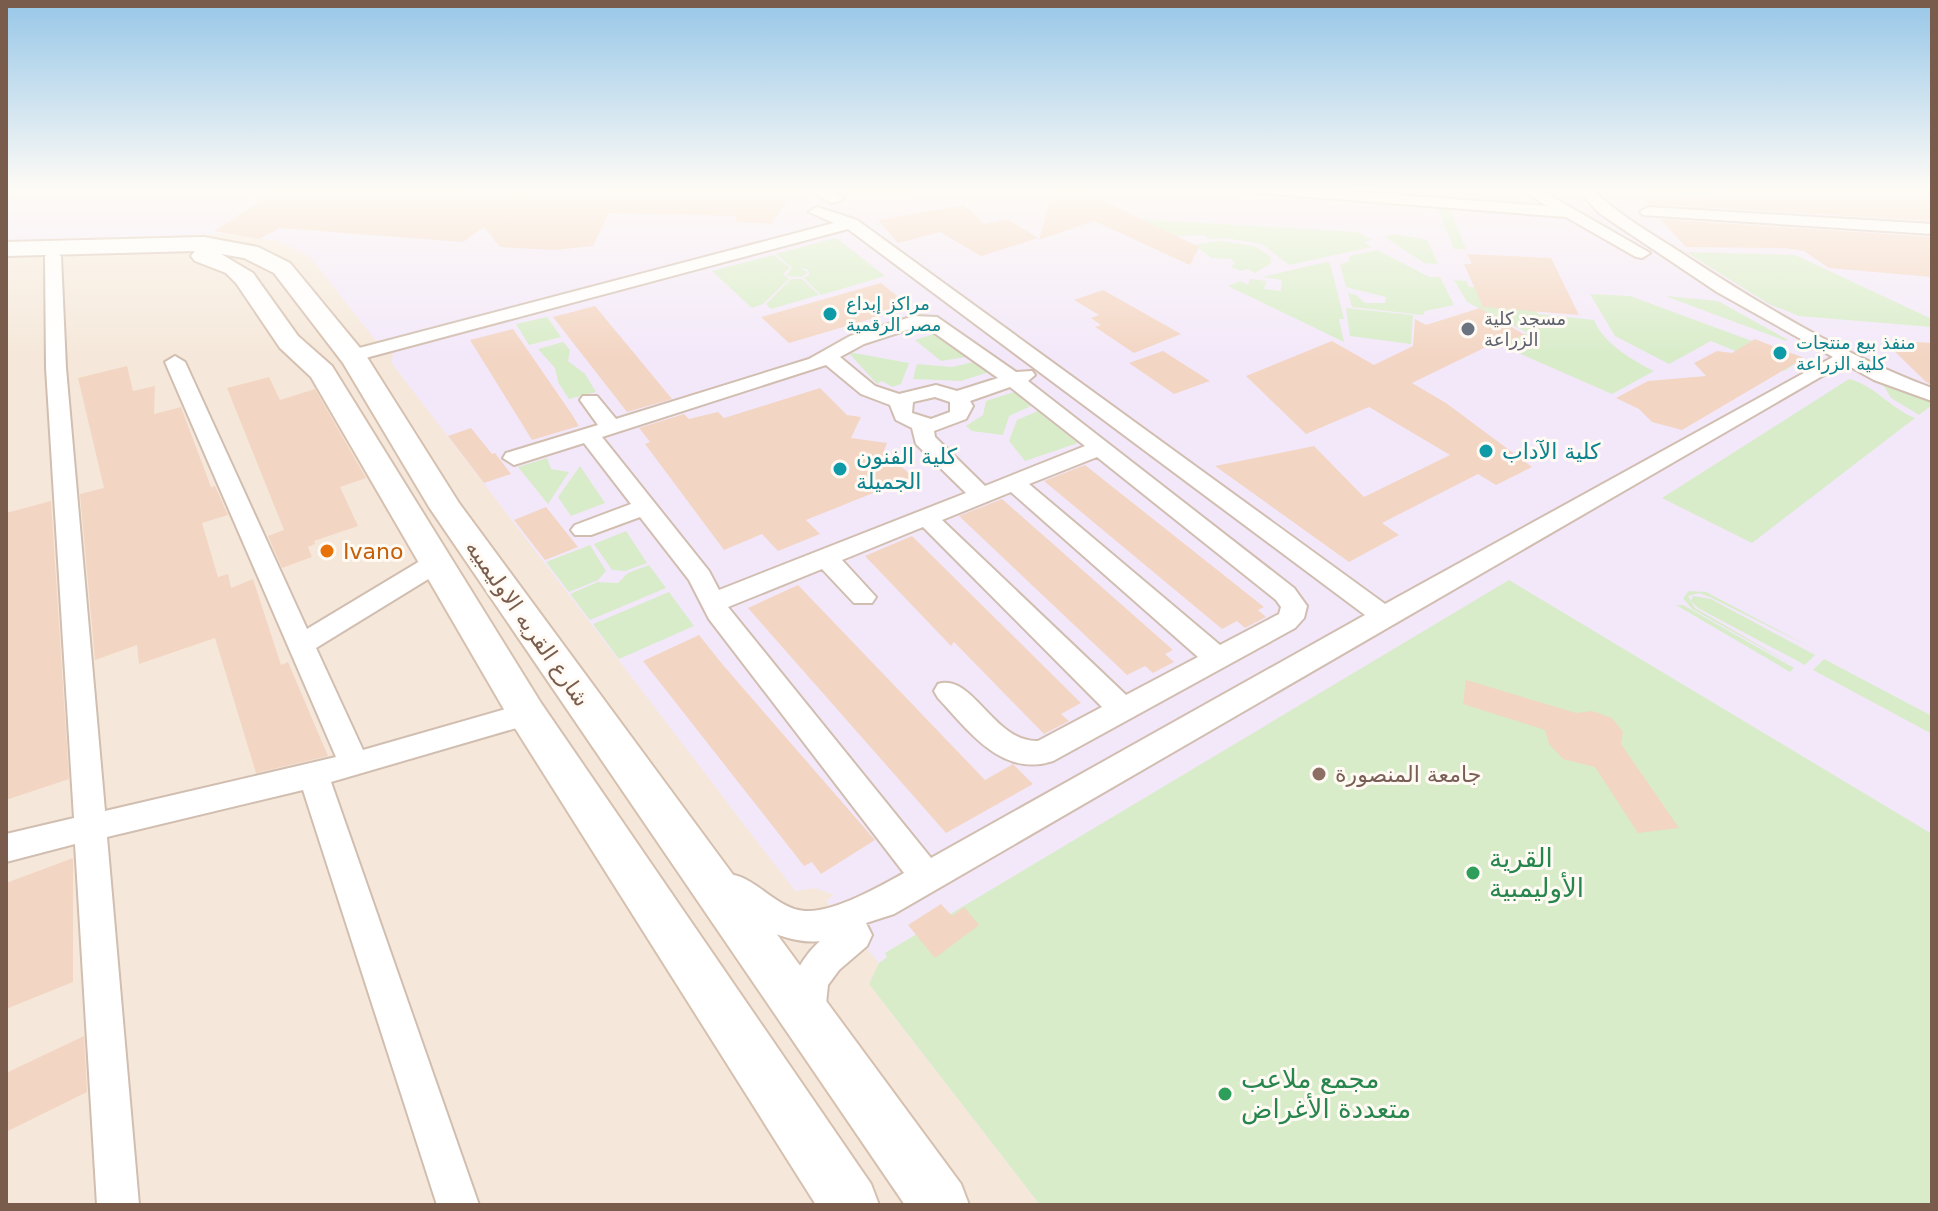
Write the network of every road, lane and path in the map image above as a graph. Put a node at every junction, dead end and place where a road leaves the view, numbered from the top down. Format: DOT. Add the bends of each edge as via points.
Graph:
graph roads {
  1 [pos="176,245"];
  2 [pos="199,245"];
  3 [pos="727,245"];
  4 [pos="888,245"];
  5 [pos="1627,245"];
  6 [pos="1658,245"];
  7 [pos="6,249"];
  8 [pos="53,256"];
  9 [pos="6,258"];
  10 [pos="259,268"];
  11 [pos="1737,295"];
  12 [pos="351,356"];
  13 [pos="810,357"];
  14 [pos="1850,358"];
  15 [pos="175,362"];
  16 [pos="1047,368"];
  17 [pos="1013,379"];
  18 [pos="1932,395"];
  19 [pos="957,398"];
  20 [pos="590,400"];
  21 [pos="902,402"];
  22 [pos="922,424"];
  23 [pos="599,431"];
  24 [pos="1100,448"];
  25 [pos="514,458"];
  26 [pos="1013,482"];
  27 [pos="981,495"];
  28 [pos="445,507"];
  29 [pos="645,507"];
  30 [pos="926,517"];
  31 [pos="409,520"];
  32 [pos="583,530"];
  33 [pos="825,557"];
  34 [pos="434,564"];
  35 [pos="863,597"];
  36 [pos="712,603"];
  37 [pos="1385,617"];
  38 [pos="301,645"];
  39 [pos="1218,659"];
  40 [pos="948,691"];
  41 [pos="1123,710"];
  42 [pos="527,714"];
  43 [pos="355,766"];
  44 [pos="314,777"];
  45 [pos="90,827"];
  46 [pos="6,848"];
  47 [pos="704,871"];
  48 [pos="927,878"];
  49 [pos="858,920"];
  50 [pos="807,1017"];
  51 [pos="118,1205"];
  52 [pos="458,1205"];
  53 [pos="850,1205"];
  54 [pos="940,1205"];
  1 -- 7 [label="main road"];
  2 -- 10 [label="main road" via="235,249"];
  3 -- 12 [label="street"];
  4 -- 16 [label="street"];
  5 -- 11 [label="street" via="1683,275"];
  6 -- 11 [label="street"];
  8 -- 9 [label="main road, شارع القريه الاوليمبيه"];
  8 -- 10 [label="main road, شارع القريه الاوليمبيه" via="187,254"];
  8 -- 45 [label="street" via="56,368"];
  10 -- 12 [label="main road, شارع القريه الاوليمبيه"];
  10 -- 31 [label="main road, شارع القريه الاوليمبيه" via="288,341 322,372"];
  11 -- 14 [label="street"];
  12 -- 28 [label="main road, شارع القريه الاوليمبيه"];
  13 -- 17 [label="street" via="930,321"];
  13 -- 21 [label="street" via="868,390"];
  13 -- 23 [label="street"];
  14 -- 18 [label="street"];
  14 -- 37 [label="street" via="1829,364"];
  15 -- 38 [label="street"];
  16 -- 17 [label="street"];
  16 -- 37 [label="street"];
  17 -- 19 [label="street"];
  17 -- 24 [label="street"];
  19 -- 21 [label="street" via="928,391"];
  19 -- 22 [label="street" via="963,406 954,419"];
  20 -- 23 [label="street"];
  21 -- 22 [label="street" via="903,416"];
  22 -- 27 [label="street" via="924,439"];
  23 -- 25 [label="street"];
  23 -- 29 [label="street"];
  24 -- 26 [label="street"];
  24 -- 39 [label="street" via="1294,606 1291,618"];
  26 -- 27 [label="street"];
  26 -- 39 [label="street"];
  27 -- 30 [label="street"];
  28 -- 31 [label="main road"];
  28 -- 47 [label="main road, شارع القريه الاوليمبيه"];
  29 -- 32 [label="street"];
  29 -- 36 [label="street" via="700,577"];
  30 -- 33 [label="street"];
  30 -- 41 [label="street"];
  31 -- 34 [label="main road, شارع القريه الاوليمبيه"];
  33 -- 35 [label="street"];
  33 -- 36 [label="street"];
  34 -- 38 [label="street"];
  34 -- 42 [label="main road, شارع القريه الاوليمبيه"];
  36 -- 48 [label="street"];
  37 -- 48 [label="street"];
  38 -- 43 [label="street"];
  39 -- 41 [label="street"];
  40 -- 41 [label="street" via="1005,748 1027,755 1042,753"];
  42 -- 43 [label="street"];
  42 -- 53 [label="main road, شارع القريه الاوليمبيه"];
  43 -- 44 [label="street"];
  44 -- 45 [label="street"];
  44 -- 52 [label="street"];
  45 -- 46 [label="street"];
  45 -- 51 [label="street"];
  47 -- 49 [label="street" via="794,928"];
  47 -- 50 [label="main road, شارع القريه الاوليمبيه"];
  48 -- 49 [label="street"];
  49 -- 50 [label="street" via="814,972"];
  50 -- 54 [label="main road, شارع القريه الاوليمبيه"];
}
